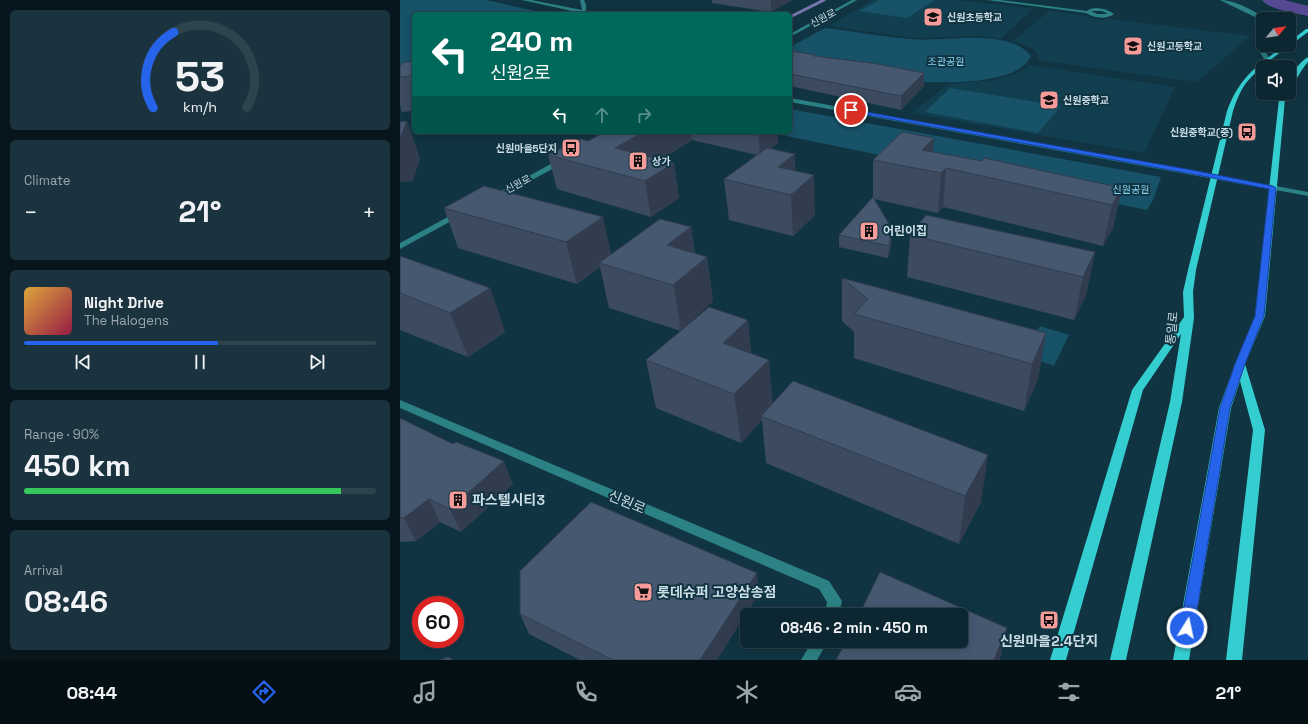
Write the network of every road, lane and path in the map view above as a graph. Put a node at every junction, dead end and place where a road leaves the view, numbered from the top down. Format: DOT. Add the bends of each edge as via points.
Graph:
graph roads {
  1 [pos="524,0"];
  2 [pos="582,0"];
  3 [pos="855,0"];
  4 [pos="988,0"];
  5 [pos="1222,0"];
  6 [pos="579,12"];
  7 [pos="584,12"];
  8 [pos="1087,12"];
  9 [pos="1256,15"];
  10 [pos="1308,30"];
  11 [pos="792,35"];
  12 [pos="1308,59"];
  13 [pos="1269,60"];
  14 [pos="1256,72"];
  15 [pos="1296,73"];
  16 [pos="792,100"];
  17 [pos="1282,100"];
  18 [pos="570,157"];
  19 [pos="1215,176"];
  20 [pos="1273,188"];
  21 [pos="1308,194"];
  22 [pos="482,203"];
  23 [pos="468,210"];
  24 [pos="400,246"];
  25 [pos="1189,318"];
  26 [pos="1240,364"];
  27 [pos="400,404"];
  28 [pos="834,608"];
  29 [pos="816,648"];
  30 [pos="809,660"];
  31 [pos="1058,660"];
  32 [pos="1118,660"];
  33 [pos="1181,660"];
  34 [pos="1234,660"];
  1 -- 6 [label="street"];
  2 -- 7 [label="street"];
  3 -- 11 [label="street, 신원로"];
  4 -- 8 [label="street"];
  5 -- 9 [label="street"];
  10 -- 13 [label="main road, 통일로"];
  12 -- 15 [label="main road"];
  14 -- 19 [label="main road, 통일로" via="1243,83 1235,97"];
  16 -- 19 [label="street"];
  17 -- 20 [label="main road"];
  18 -- 22 [label="street, 신원로"];
  19 -- 20 [label="street"];
  19 -- 25 [label="main road, 통일로" via="1192,270 1188,292"];
  20 -- 21 [label="street"];
  20 -- 26 [label="main road" via="1260,316"];
  23 -- 24 [label="street"];
  25 -- 31 [label="main road" via="1138,390"];
  25 -- 32 [label="main road, 통일로" via="1176,402"];
  26 -- 33 [label="main road" via="1225,408"];
  26 -- 34 [label="main road" via="1258,430"];
  27 -- 28 [label="street, 신원로" via="824,585 835,601"];
  29 -- 30 [label="street"];
}
